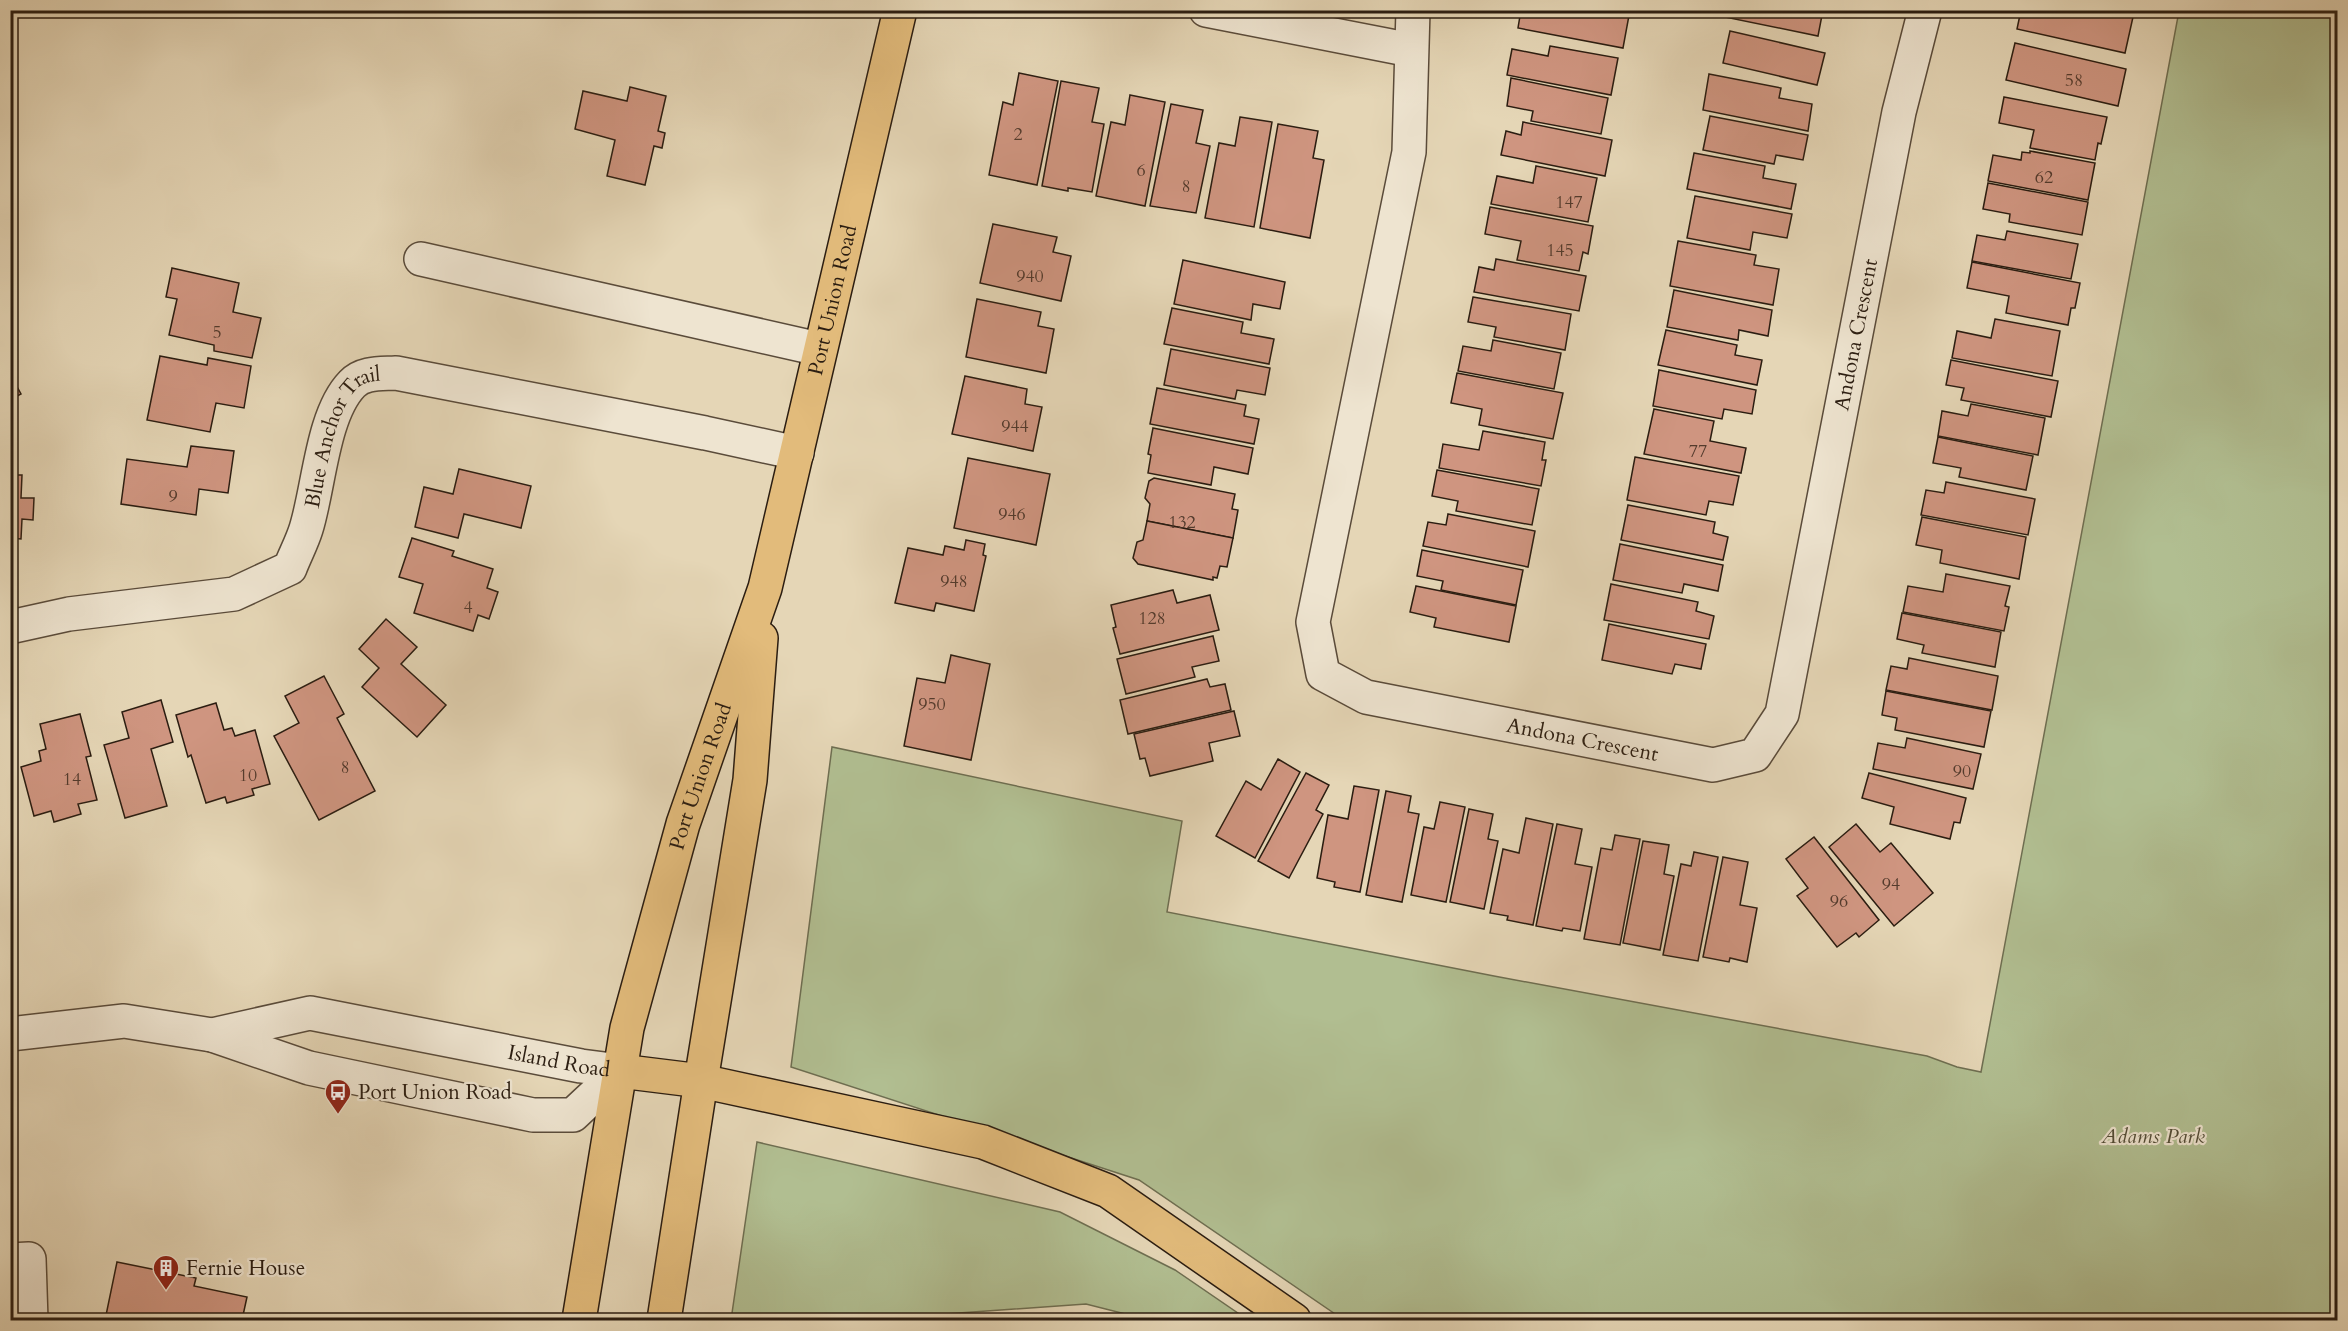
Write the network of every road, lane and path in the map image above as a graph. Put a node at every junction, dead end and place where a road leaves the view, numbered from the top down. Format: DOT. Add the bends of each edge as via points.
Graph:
graph roads {
  1 [pos="900,10"];
  2 [pos="1206,10"];
  3 [pos="1413,10"];
  4 [pos="1925,10"];
  5 [pos="1411,50"];
  6 [pos="421,259"];
  7 [pos="819,349"];
  8 [pos="797,453"];
  9 [pos="765,588"];
  10 [pos="10,627"];
  11 [pos="10,1034"];
  12 [pos="212,1035"];
  13 [pos="620,1071"];
  14 [pos="701,1081"];
  15 [pos="10,1260"];
  16 [pos="31,1320"];
  17 [pos="579,1320"];
  18 [pos="664,1320"];
  19 [pos="1294,1320"];
  1 -- 7 [label="main road, Port Union Road"];
  2 -- 5 [label="street"];
  3 -- 5 [label="street, Andona Crescent"];
  4 -- 5 [label="street, Andona Crescent" via="1899,112 1782,714 1755,755 1713,765 1366,697 1323,674 1313,622 1408,152"];
  6 -- 7 [label="street"];
  7 -- 8 [label="main road, Port Union Road"];
  8 -- 9 [label="main road, Port Union Road"];
  8 -- 10 [label="street, Blue Anchor Trail" via="396,373 373,374 353,382 340,401 330,426 306,530 290,568 234,594 69,614"];
  9 -- 13 [label="main road, Port Union Road" via="682,824 627,1028"];
  9 -- 14 [label="main road, Port Union Road" via="750,780"];
  11 -- 12 [label="street, Island Road" via="124,1021"];
  12 -- 13 [label="street, Island Road" via="310,1013"];
  12 -- 13 [label="street, Island Road" via="309,1068 533,1115 573,1115"];
  13 -- 14 [label="main road"];
  13 -- 17 [label="main road, Port Union Road"];
  14 -- 18 [label="main road, Port Union Road"];
  14 -- 19 [label="main road" via="983,1142 1108,1191"];
  15 -- 16 [label="street" via="29,1259"];
}
